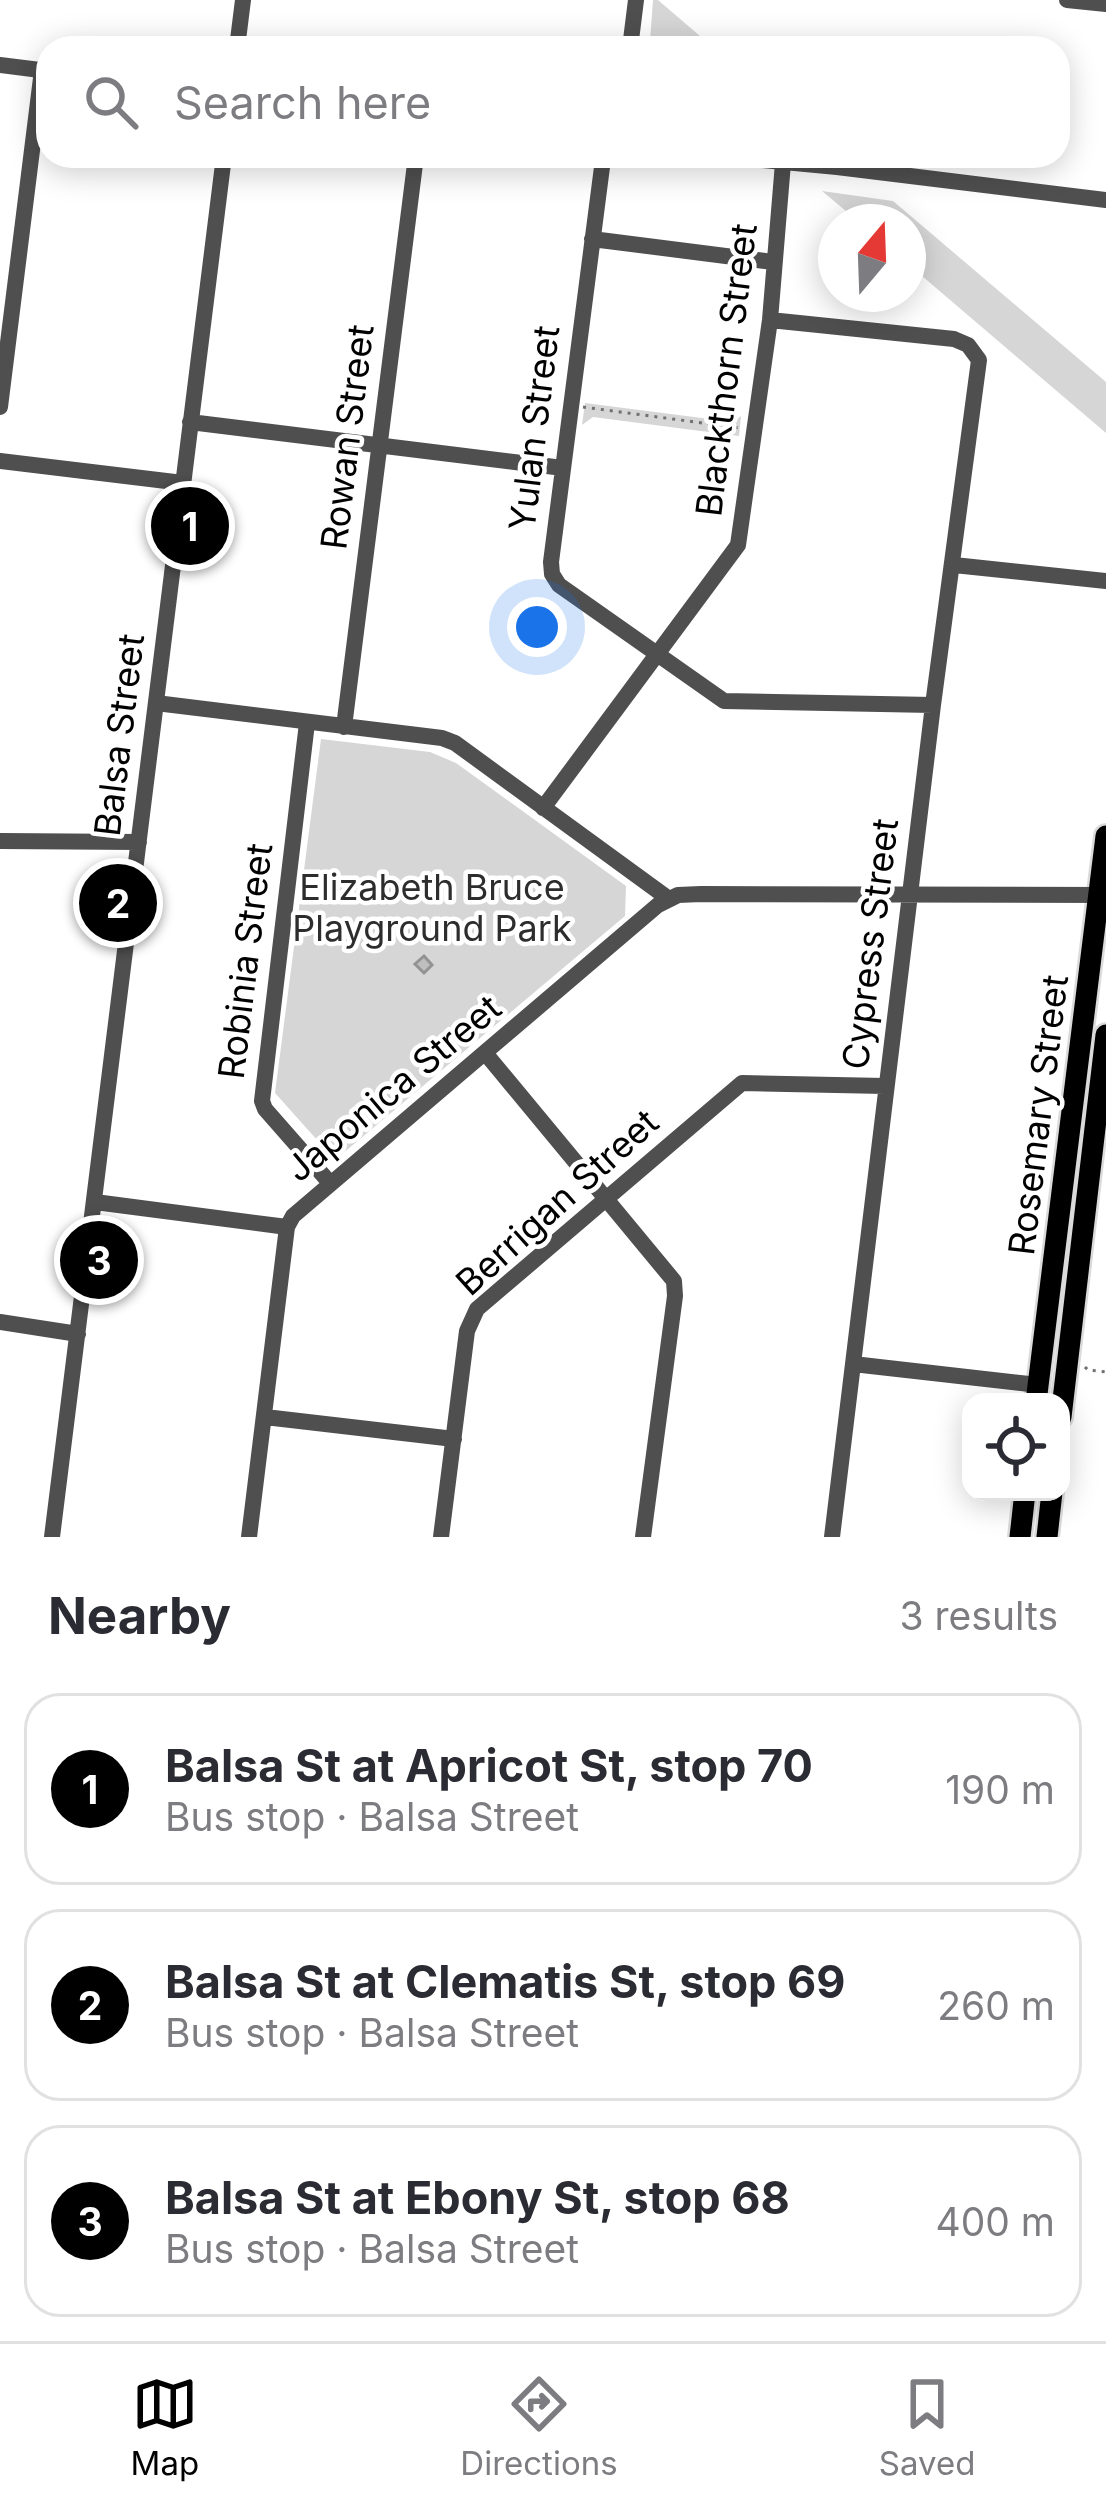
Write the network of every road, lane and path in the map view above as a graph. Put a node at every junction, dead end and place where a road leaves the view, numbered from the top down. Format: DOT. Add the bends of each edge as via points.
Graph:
graph roads {
  1 [pos="243,0"];
  2 [pos="636,0"];
  3 [pos="1068,0"];
  4 [pos="1106,4"];
  5 [pos="238,36"];
  6 [pos="632,36"];
  7 [pos="0,65"];
  8 [pos="36,70"];
  9 [pos="36,138"];
  10 [pos="222,168"];
  11 [pos="414,168"];
  12 [pos="602,168"];
  13 [pos="782,168"];
  14 [pos="874,168"];
  15 [pos="906,168"];
  16 [pos="909,175"];
  17 [pos="1106,200"];
  18 [pos="592,239"];
  19 [pos="773,262"];
  20 [pos="770,320"];
  21 [pos="569,405"];
  22 [pos="0,407"];
  23 [pos="190,422"];
  24 [pos="755,430"];
  25 [pos="379,444"];
  26 [pos="0,461"];
  27 [pos="563,468"];
  28 [pos="183,483"];
  29 [pos="954,565"];
  30 [pos="1106,581"];
  31 [pos="655,655"];
  32 [pos="156,703"];
  33 [pos="933,704"];
  34 [pos="307,723"];
  35 [pos="344,727"];
  36 [pos="543,808"];
  37 [pos="1106,836"];
  38 [pos="0,841"];
  39 [pos="139,842"];
  40 [pos="910,895"];
  41 [pos="1102,895"];
  42 [pos="669,899"];
  43 [pos="1106,1035"];
  44 [pos="486,1054"];
  45 [pos="885,1086"];
  46 [pos="330,1183"];
  47 [pos="606,1201"];
  48 [pos="95,1202"];
  49 [pos="287,1227"];
  50 [pos="0,1322"];
  51 [pos="78,1334"];
  52 [pos="1078,1359"];
  53 [pos="853,1364"];
  54 [pos="1106,1372"];
  55 [pos="1031,1393"];
  56 [pos="1037,1393"];
  57 [pos="1064,1393"];
  58 [pos="265,1417"];
  59 [pos="454,1439"];
  60 [pos="1024,1501"];
  61 [pos="1051,1501"];
  62 [pos="52,1537"];
  63 [pos="249,1537"];
  64 [pos="441,1537"];
  65 [pos="644,1537"];
  66 [pos="832,1537"];
  67 [pos="1020,1537"];
  68 [pos="1047,1537"];
  1 -- 5 [label="street"];
  2 -- 6 [label="street"];
  3 -- 4 [label="street"];
  7 -- 8 [label="street"];
  9 -- 22 [label="street"];
  10 -- 23 [label="street, Balsa Street"];
  11 -- 25 [label="street, Rowan Street"];
  12 -- 18 [label="street, Yulan Street"];
  13 -- 19 [label="street, Blackthorn Street"];
  14 -- 16 [label="street"];
  15 -- 16 [label="street"];
  16 -- 17 [label="street"];
  18 -- 19 [label="street"];
  18 -- 21 [label="street, Yulan Street"];
  19 -- 20 [label="street, Blackthorn Street"];
  20 -- 24 [label="street, Blackthorn Street"];
  20 -- 29 [label="street, Cypress Street" via="954,339 979,359"];
  21 -- 24 [label="path"];
  21 -- 27 [label="street, Yulan Street"];
  23 -- 25 [label="street"];
  23 -- 28 [label="street, Balsa Street"];
  24 -- 31 [label="street, Blackthorn Street" via="738,545"];
  25 -- 27 [label="street"];
  25 -- 35 [label="street, Rowan Street"];
  26 -- 28 [label="street"];
  27 -- 31 [label="street, Yulan Street" via="552,574"];
  28 -- 32 [label="street, Balsa Street"];
  29 -- 30 [label="street"];
  29 -- 33 [label="street, Cypress Street"];
  31 -- 33 [label="street, Yulan Street" via="732,704"];
  31 -- 36 [label="street, Blackthorn Street"];
  32 -- 34 [label="street"];
  32 -- 39 [label="street, Balsa Street"];
  33 -- 40 [label="street, Cypress Street"];
  34 -- 35 [label="street"];
  34 -- 46 [label="street, Robinia Street" via="262,1101"];
  35 -- 36 [label="street" via="442,738"];
  36 -- 42 [label="street"];
  37 -- 41 [label="main road, Rosemary Street"];
  38 -- 39 [label="street"];
  39 -- 48 [label="street, Balsa Street"];
  40 -- 41 [label="street"];
  40 -- 42 [label="street"];
  40 -- 45 [label="street, Cypress Street"];
  41 -- 56 [label="main road, Rosemary Street"];
  42 -- 44 [label="street, Japonica Street"];
  43 -- 57 [label="main road, Rosemary Street"];
  44 -- 46 [label="street, Japonica Street"];
  44 -- 47 [label="street"];
  45 -- 47 [label="street, Berrigan Street" via="742,1083"];
  45 -- 53 [label="street, Cypress Street"];
  46 -- 49 [label="street, Japonica Street"];
  47 -- 59 [label="street, Berrigan Street" via="477,1309 467,1330"];
  47 -- 65 [label="street" via="674,1281"];
  48 -- 49 [label="street"];
  48 -- 51 [label="street, Balsa Street"];
  49 -- 58 [label="street, Japonica Street"];
  50 -- 51 [label="street"];
  51 -- 62 [label="street, Balsa Street"];
  52 -- 54 [label="path"];
  53 -- 55 [label="street"];
  53 -- 66 [label="street, Cypress Street"];
  58 -- 59 [label="street"];
  58 -- 63 [label="street, Japonica Street"];
  59 -- 64 [label="street, Berrigan Street"];
  60 -- 67 [label="main road"];
  61 -- 68 [label="main road"];
}
